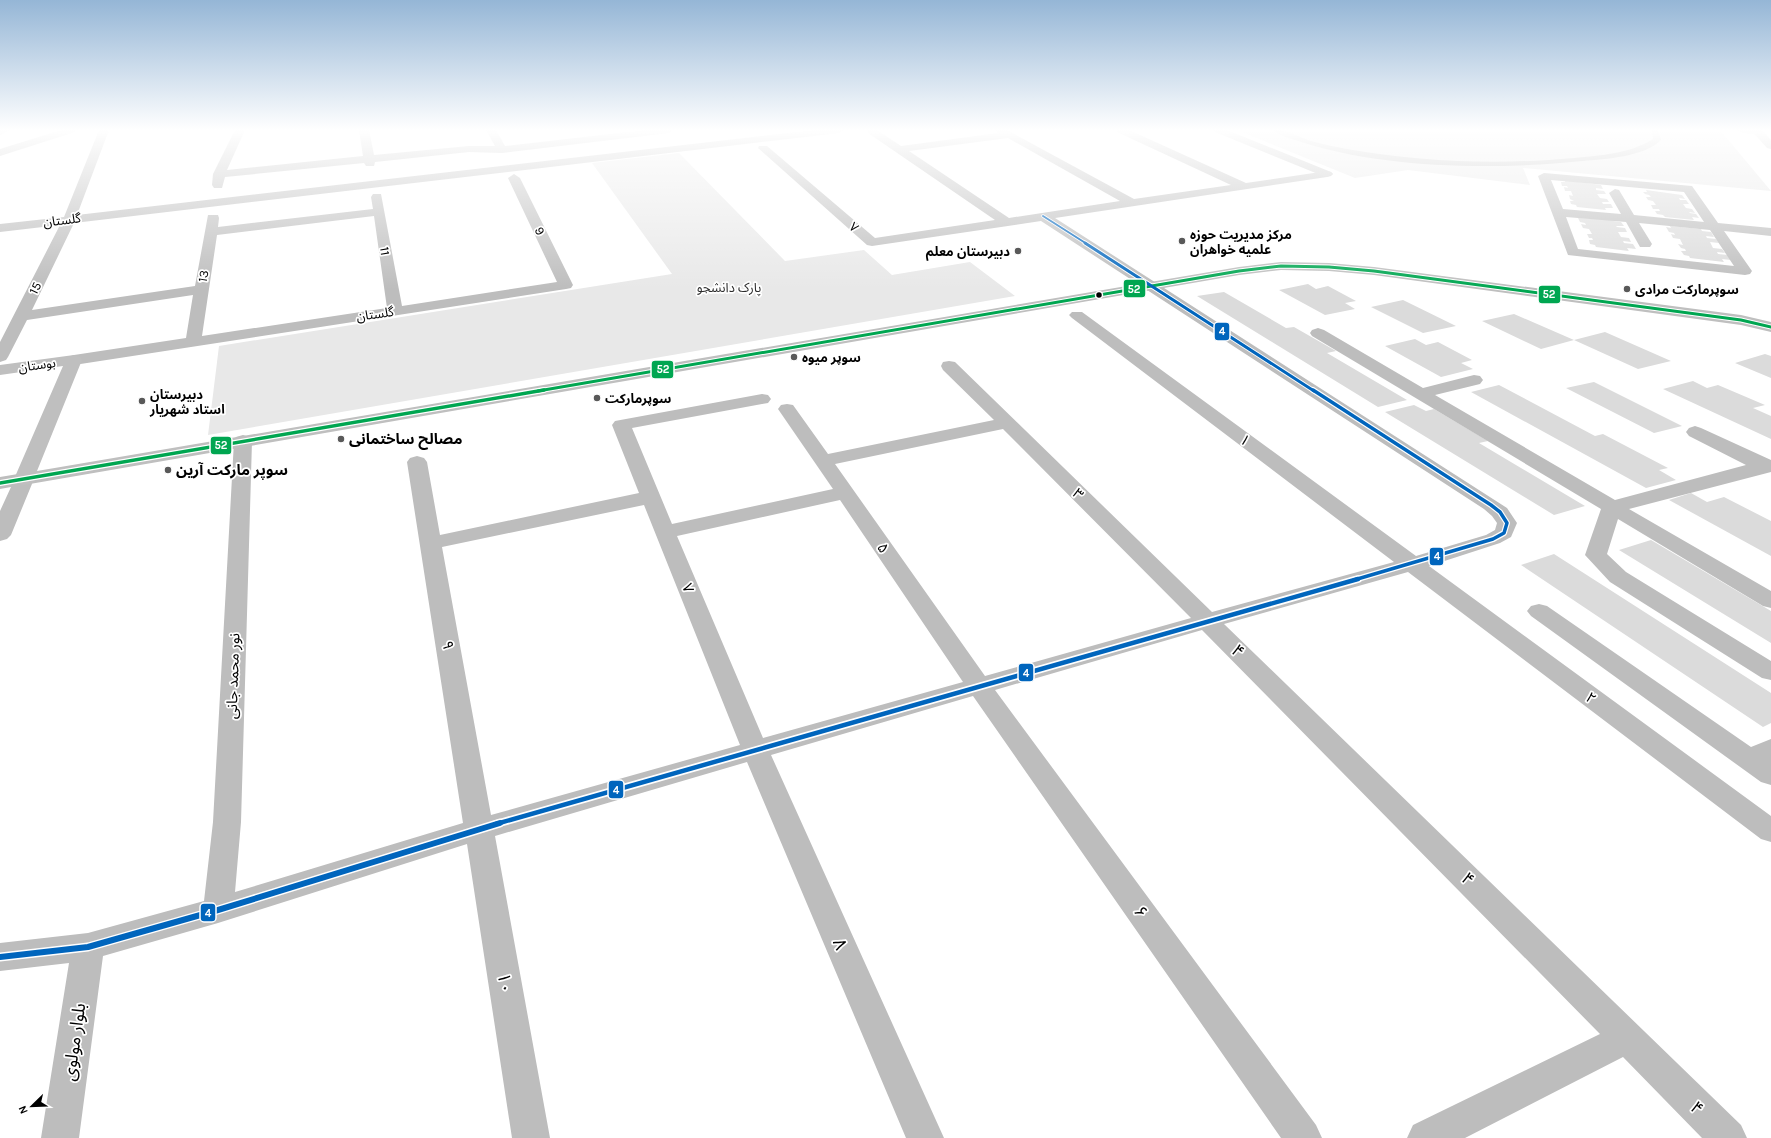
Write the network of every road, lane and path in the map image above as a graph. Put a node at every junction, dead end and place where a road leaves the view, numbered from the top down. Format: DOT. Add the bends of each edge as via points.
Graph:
graph roads {
  1 [pos="85,183"];
  2 [pos="218,183"];
  3 [pos="398,183"];
  4 [pos="516,183"];
  5 [pos="804,183"];
  6 [pos="949,183"];
  7 [pos="1096,183"];
  8 [pos="1238,183"];
  9 [pos="1264,183"];
  10 [pos="1547,183"];
  11 [pos="1623,183"];
  12 [pos="1244,186"];
  13 [pos="376,190"];
  14 [pos="1615,193"];
  15 [pos="1132,203"];
  16 [pos="215,206"];
  17 [pos="379,212"];
  18 [pos="1558,212"];
  19 [pos="1043,216"];
  20 [pos="1629,218"];
  21 [pos="69,220"];
  22 [pos="1007,222"];
  23 [pos="1715,226"];
  24 [pos="0,228"];
  25 [pos="211,232"];
  26 [pos="1771,232"];
  27 [pos="1645,244"];
  28 [pos="566,285"];
  29 [pos="1151,287"];
  30 [pos="201,289"];
  31 [pos="395,311"];
  32 [pos="1077,315"];
  33 [pos="21,316"];
  34 [pos="1741,320"];
  35 [pos="1771,320"];
  36 [pos="1771,327"];
  37 [pos="1318,333"];
  38 [pos="193,341"];
  39 [pos="0,357"];
  40 [pos="74,360"];
  41 [pos="949,366"];
  42 [pos="0,370"];
  43 [pos="1474,380"];
  44 [pos="1419,394"];
  45 [pos="762,399"];
  46 [pos="787,409"];
  47 [pos="1006,423"];
  48 [pos="1695,432"];
  49 [pos="243,441"];
  50 [pos="822,461"];
  51 [pos="417,462"];
  52 [pos="1768,466"];
  53 [pos="24,479"];
  54 [pos="0,483"];
  55 [pos="844,493"];
  56 [pos="651,497"];
  57 [pos="1612,506"];
  58 [pos="665,532"];
  59 [pos="0,535"];
  60 [pos="431,543"];
  61 [pos="1412,564"];
  62 [pos="1771,601"];
  63 [pos="1540,611"];
  64 [pos="1207,620"];
  65 [pos="1771,672"];
  66 [pos="979,686"];
  67 [pos="756,750"];
  68 [pos="1760,754"];
  69 [pos="1771,775"];
  70 [pos="479,829"];
  71 [pos="1771,831"];
  72 [pos="218,910"];
  73 [pos="88,947"];
  74 [pos="0,957"];
  75 [pos="1627,1038"];
  76 [pos="60,1138"];
  77 [pos="531,1138"];
  78 [pos="925,1138"];
  79 [pos="1303,1138"];
  80 [pos="1426,1138"];
  81 [pos="1728,1138"];
  1 -- 21 [label="street, 15"];
  2 -- 16 [label="street, 13"];
  3 -- 16 [label="street, گلستان"];
  4 -- 28 [label="street, 9"];
  5 -- 22 [label="street, ۷" via="872,242"];
  6 -- 22 [label="street"];
  7 -- 15 [label="street"];
  8 -- 12 [label="street"];
  9 -- 12 [label="street"];
  10 -- 18 [label="street"];
  11 -- 23 [label="street" via="1688,189"];
  12 -- 15 [label="street"];
  13 -- 17 [label="street, 11"];
  14 -- 20 [label="street"];
  15 -- 19 [label="street"];
  16 -- 21 [label="street, گلستان"];
  16 -- 25 [label="street, 13"];
  17 -- 25 [label="street"];
  17 -- 31 [label="street, 11"];
  18 -- 20 [label="street"];
  18 -- 23 [label="street" via="1573,252 1745,271"];
  19 -- 22 [label="street"];
  19 -- 29 [label="street"];
  20 -- 23 [label="street"];
  20 -- 27 [label="street"];
  21 -- 24 [label="street, گلستان"];
  21 -- 33 [label="street, 15"];
  23 -- 26 [label="street"];
  25 -- 30 [label="street, 13"];
  28 -- 31 [label="street, گلستان"];
  29 -- 34 [label="street" via="1281,266 1329,267"];
  29 -- 49 [label="street"];
  29 -- 61 [label="street" via="1491,505 1505,518 1507,528 1494,539"];
  30 -- 33 [label="street"];
  30 -- 38 [label="street, 13"];
  31 -- 38 [label="street, گلستان"];
  32 -- 61 [label="street, ۱"];
  33 -- 39 [label="street, 15"];
  34 -- 35 [label="street"];
  34 -- 36 [label="street"];
  37 -- 44 [label="street"];
  38 -- 40 [label="street, گلستان"];
  40 -- 42 [label="street, بوستان"];
  40 -- 53 [label="street"];
  41 -- 47 [label="street, ۳"];
  43 -- 44 [label="street"];
  44 -- 57 [label="street"];
  45 -- 56 [label="street, ۷" via="621,426"];
  46 -- 50 [label="street, ۵"];
  47 -- 50 [label="street"];
  47 -- 64 [label="street, ۳"];
  48 -- 52 [label="street"];
  49 -- 53 [label="street"];
  49 -- 72 [label="street, نور محمد جانی" via="227,822"];
  50 -- 55 [label="street, ۵"];
  51 -- 60 [label="street, ۹"];
  52 -- 57 [label="street"];
  53 -- 54 [label="street"];
  53 -- 59 [label="street"];
  55 -- 58 [label="street"];
  55 -- 66 [label="street, ۵"];
  56 -- 58 [label="street, ۷"];
  56 -- 60 [label="street"];
  57 -- 62 [label="street"];
  57 -- 65 [label="street" via="1596,555 1618,577"];
  58 -- 67 [label="street, ۷"];
  60 -- 70 [label="street, ۹"];
  61 -- 64 [label="street"];
  61 -- 71 [label="street, ۲"];
  63 -- 68 [label="street"];
  64 -- 66 [label="street"];
  64 -- 75 [label="street, ۴"];
  66 -- 67 [label="street"];
  66 -- 79 [label="street, ۶"];
  67 -- 70 [label="street"];
  67 -- 78 [label="street, ۸"];
  68 -- 69 [label="street"];
  70 -- 72 [label="street"];
  70 -- 77 [label="street, ۱۰"];
  72 -- 73 [label="street"];
  73 -- 74 [label="street"];
  73 -- 76 [label="street, بلوار مولوی"];
  75 -- 80 [label="street"];
  75 -- 81 [label="street, ۴"];
}
